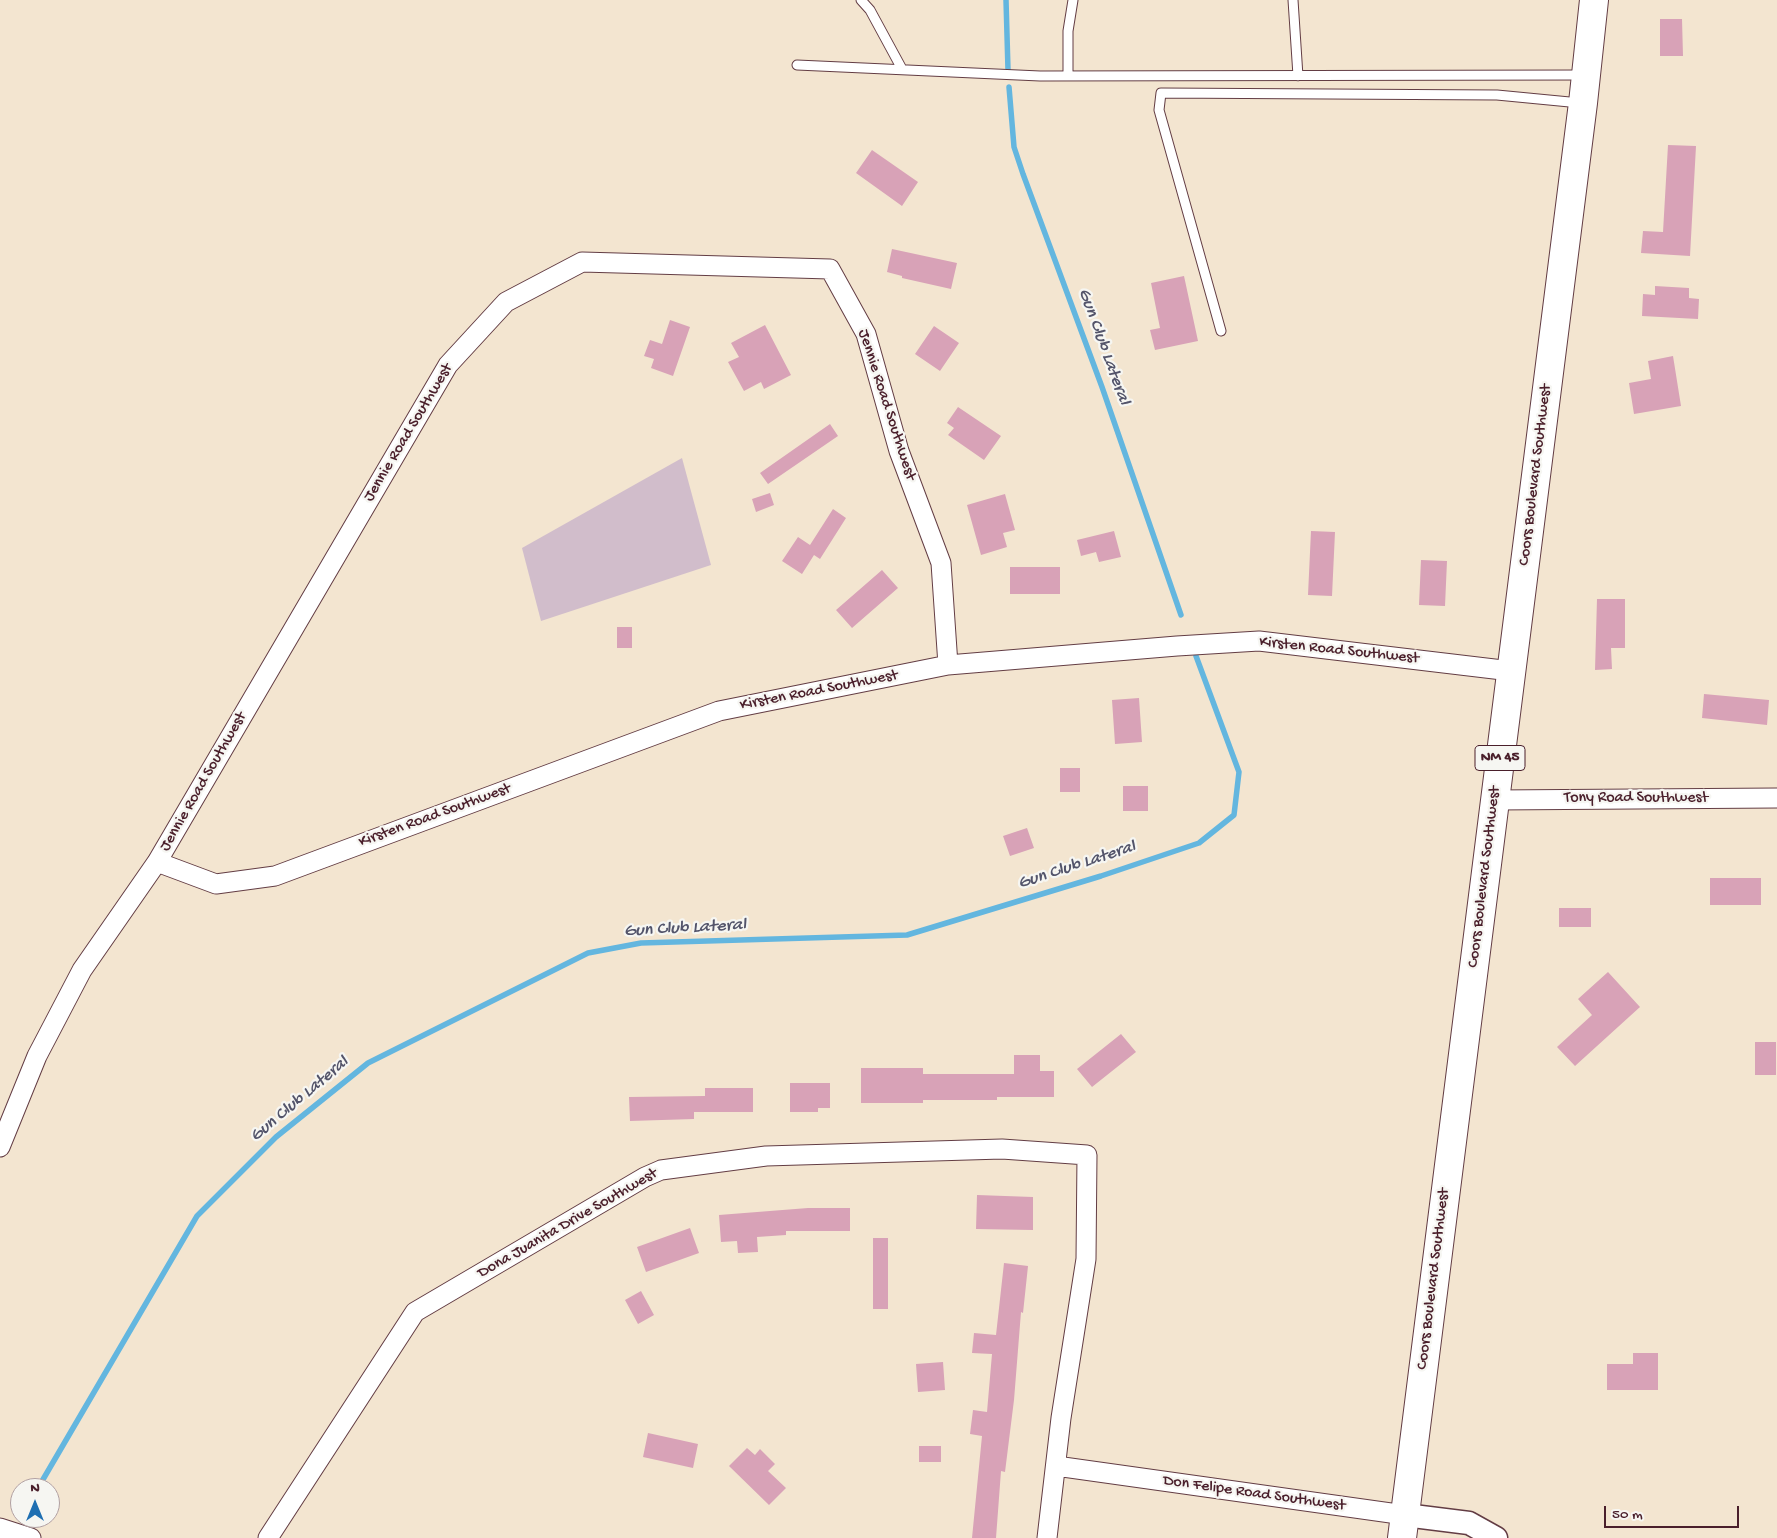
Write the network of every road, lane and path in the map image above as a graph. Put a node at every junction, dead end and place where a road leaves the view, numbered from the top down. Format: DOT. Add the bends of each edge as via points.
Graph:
graph roads {
  1 [pos="861,0"];
  2 [pos="1073,0"];
  3 [pos="1293,0"];
  4 [pos="1594,0"];
  5 [pos="797,65"];
  6 [pos="902,69"];
  7 [pos="1586,75"];
  8 [pos="1068,76"];
  9 [pos="1298,76"];
  10 [pos="1583,103"];
  11 [pos="1221,331"];
  12 [pos="948,665"];
  13 [pos="1511,671"];
  14 [pos="1777,798"];
  15 [pos="1495,800"];
  16 [pos="157,862"];
  17 [pos="0,1146"];
  18 [pos="1056,1466"];
  19 [pos="1403,1527"];
  20 [pos="0,1528"];
  21 [pos="31,1538"];
  22 [pos="268,1538"];
  23 [pos="1047,1538"];
  24 [pos="1496,1538"];
  1 -- 6 [label="lane" via="870,10"];
  2 -- 8 [label="lane" via="1068,31"];
  3 -- 9 [label="lane"];
  4 -- 7 [label="main road, Coors Boulevard Southwest / NM 45"];
  5 -- 6 [label="lane"];
  6 -- 8 [label="lane"];
  7 -- 9 [label="lane"];
  7 -- 10 [label="main road, Coors Boulevard Southwest / NM 45"];
  8 -- 9 [label="lane"];
  10 -- 11 [label="lane" via="1497,95 1161,93 1159,110"];
  10 -- 13 [label="main road, Coors Boulevard Southwest / NM 45"];
  12 -- 13 [label="street, Kirsten Road Southwest" via="1259,641"];
  12 -- 16 [label="street, Kirsten Road Southwest" via="719,711 275,876 216,884"];
  12 -- 16 [label="street, Jennie Road Southwest" via="941,563 899,452 866,334 830,269 582,262 506,302 448,365"];
  13 -- 15 [label="main road, Coors Boulevard Southwest / NM 45"];
  14 -- 15 [label="street, Tony Road Southwest"];
  15 -- 19 [label="main road, Coors Boulevard Southwest / NM 45"];
  16 -- 17 [label="street, Jennie Road Southwest" via="82,970 37,1056"];
  18 -- 19 [label="street, Don Felipe Road Southwest"];
  18 -- 22 [label="street, Dona Juanita Drive Southwest" via="1086,1259 1087,1155 1002,1149 766,1156 661,1170 645,1177 416,1312"];
  18 -- 23 [label="street"];
  19 -- 24 [label="street, Don Felipe Road Southwest" via="1469,1523"];
  20 -- 21 [label="street"];
}
